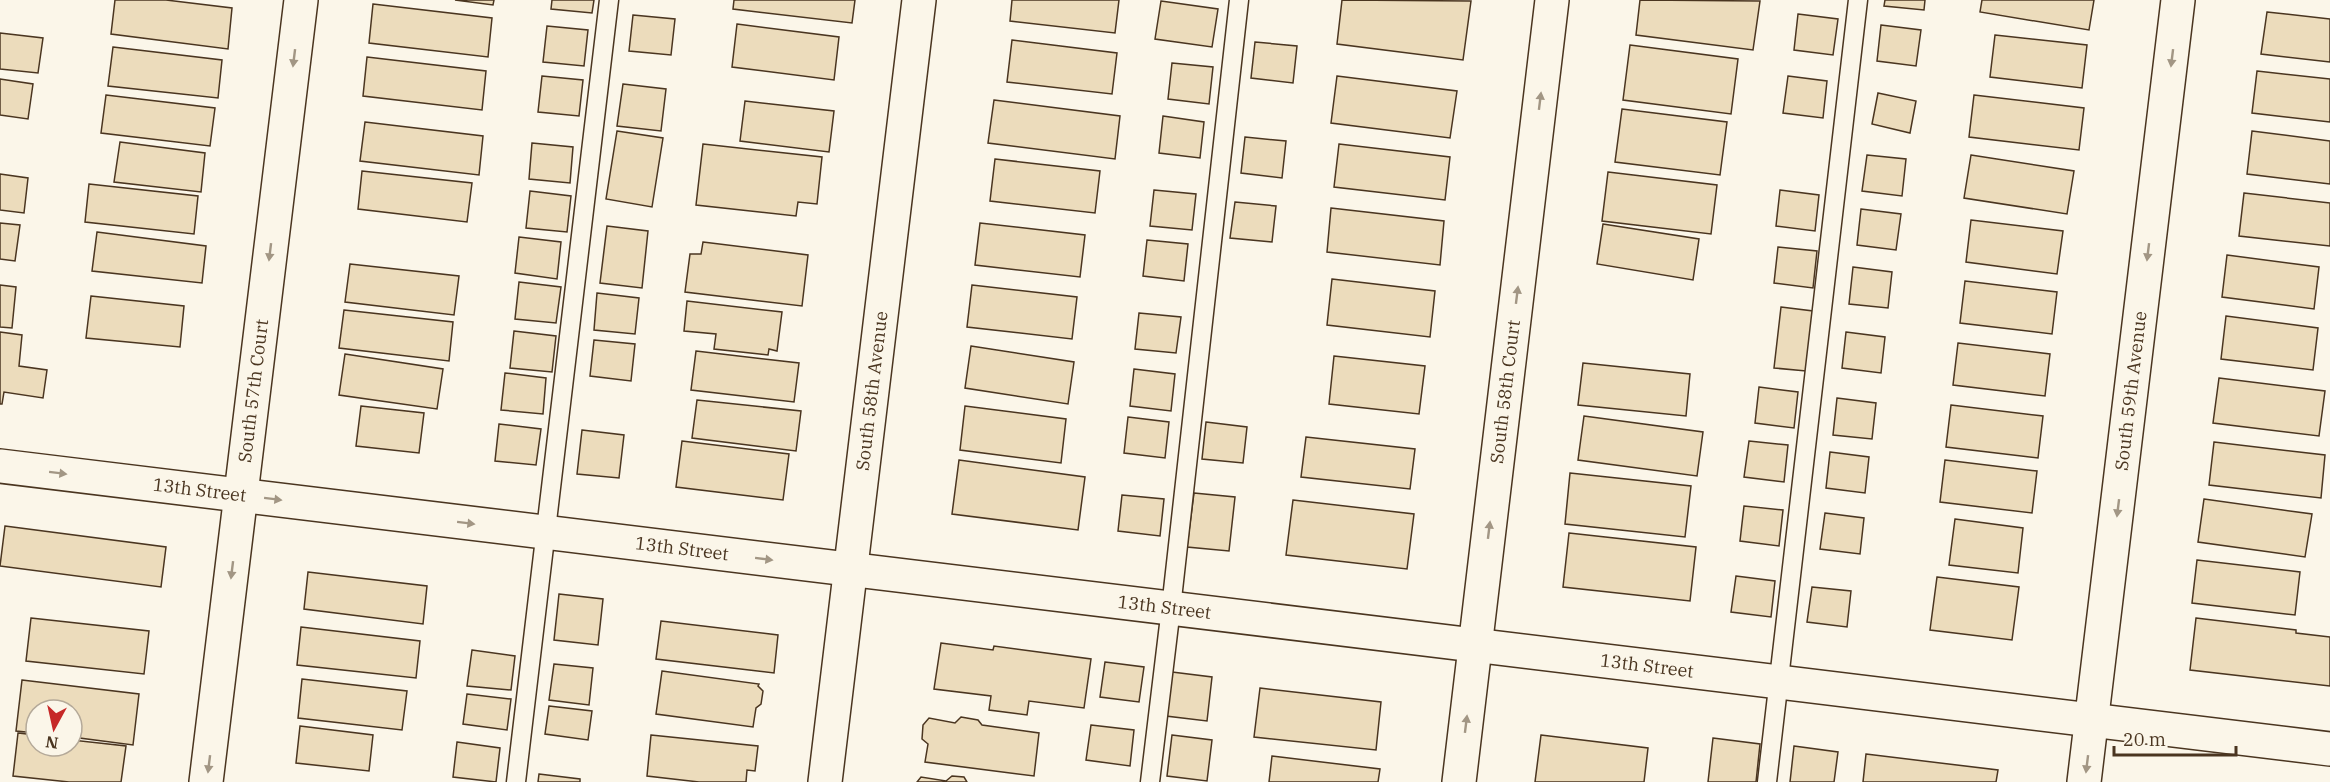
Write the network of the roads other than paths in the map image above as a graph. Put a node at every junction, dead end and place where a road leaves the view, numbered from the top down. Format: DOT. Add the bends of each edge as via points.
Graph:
graph roads {
  1 [pos="301,0"];
  2 [pos="609,0"];
  3 [pos="920,0"];
  4 [pos="1239,0"];
  5 [pos="1552,0"];
  6 [pos="1858,0"];
  7 [pos="2178,0"];
  8 [pos="0,466"];
  9 [pos="241,495"];
  10 [pos="546,533"];
  11 [pos="851,569"];
  12 [pos="1171,608"];
  13 [pos="1475,645"];
  14 [pos="1779,682"];
  15 [pos="2092,720"];
  16 [pos="2330,749"];
  17 [pos="206,782"];
  18 [pos="516,782"];
  19 [pos="825,782"];
  20 [pos="1149,782"];
  21 [pos="1459,782"];
  22 [pos="1767,782"];
  23 [pos="2085,782"];
  1 -- 9 [label="street, South 57th Court, one-way"];
  2 -- 10 [label="lane"];
  3 -- 11 [label="street, South 58th Avenue"];
  4 -- 12 [label="lane"];
  13 -- 5 [label="street, South 58th Court, one-way"];
  6 -- 14 [label="lane"];
  7 -- 15 [label="street, South 59th Avenue, one-way"];
  8 -- 9 [label="street, 13th Street, one-way"];
  9 -- 10 [label="street, 13th Street, one-way"];
  9 -- 17 [label="street, South 57th Court, one-way"];
  10 -- 11 [label="street, 13th Street, one-way"];
  10 -- 18 [label="lane"];
  11 -- 12 [label="street, 13th Street"];
  11 -- 19 [label="street, South 58th Avenue"];
  12 -- 13 [label="street, 13th Street"];
  12 -- 20 [label="lane"];
  13 -- 14 [label="street, 13th Street"];
  21 -- 13 [label="street, South 58th Court, one-way"];
  14 -- 15 [label="street, 13th Street"];
  14 -- 22 [label="lane"];
  15 -- 16 [label="street, 13th Street"];
  15 -- 23 [label="street, South 59th Avenue, one-way"];
}
